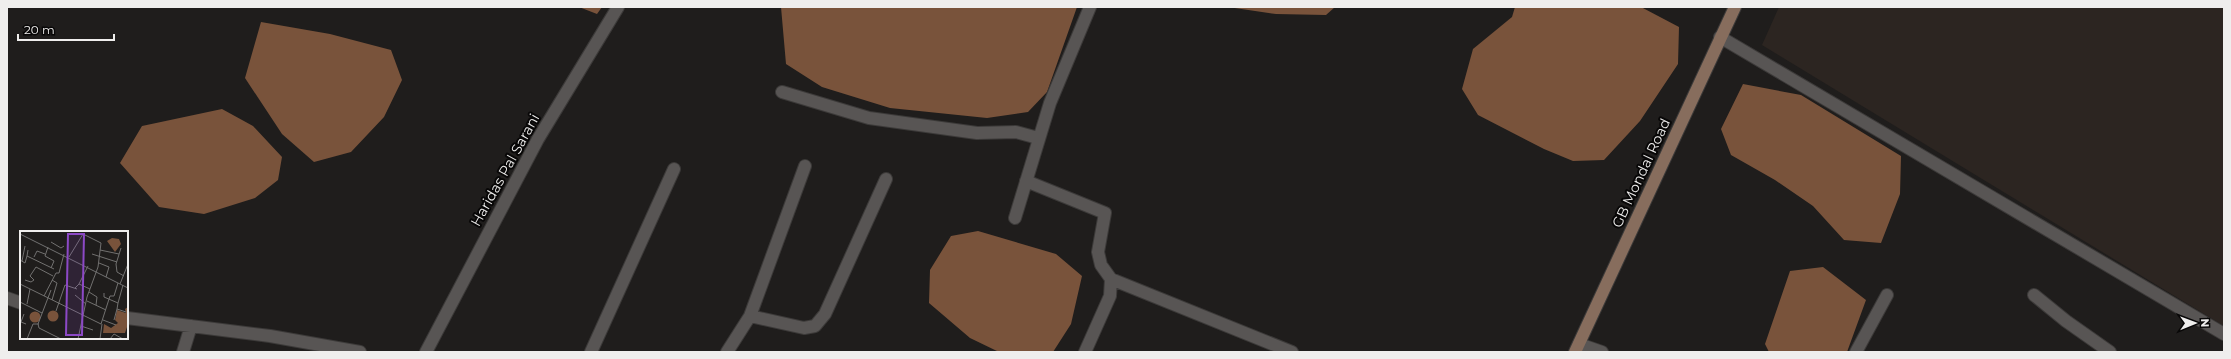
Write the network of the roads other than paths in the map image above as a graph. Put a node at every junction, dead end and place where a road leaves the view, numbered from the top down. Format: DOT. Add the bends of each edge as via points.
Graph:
graph roads {
  1 [pos="618,7"];
  2 [pos="1090,7"];
  3 [pos="1735,7"];
  4 [pos="1720,37"];
  5 [pos="782,92"];
  6 [pos="1038,138"];
  7 [pos="805,166"];
  8 [pos="674,168"];
  9 [pos="886,179"];
  10 [pos="1026,182"];
  11 [pos="1015,218"];
  12 [pos="1111,279"];
  13 [pos="1887,294"];
  14 [pos="2034,295"];
  15 [pos="7,298"];
  16 [pos="20,303"];
  17 [pos="750,316"];
  18 [pos="128,318"];
  19 [pos="191,326"];
  20 [pos="2224,334"];
  21 [pos="1577,348"];
  22 [pos="183,352"];
  23 [pos="360,352"];
  24 [pos="426,352"];
  25 [pos="591,352"];
  26 [pos="728,352"];
  27 [pos="1085,352"];
  28 [pos="1292,352"];
  29 [pos="1602,352"];
  30 [pos="1856,352"];
  31 [pos="2110,352"];
  1 -- 24 [label="street, Haridas Pal Sarani" via="538,140"];
  2 -- 6 [label="street"];
  3 -- 4 [label="street, GB Mondal Road"];
  4 -- 20 [label="street"];
  4 -- 21 [label="street, GB Mondal Road"];
  5 -- 6 [label="street" via="869,118 977,133 1016,132"];
  6 -- 10 [label="street"];
  7 -- 17 [label="street"];
  8 -- 25 [label="street"];
  9 -- 17 [label="street" via="825,314 815,326 804,328"];
  10 -- 11 [label="street"];
  10 -- 12 [label="street" via="1105,214 1098,252 1101,265"];
  12 -- 27 [label="street" via="1110,296"];
  12 -- 28 [label="street"];
  13 -- 30 [label="street"];
  14 -- 31 [label="street"];
  15 -- 16 [label="street"];
  17 -- 26 [label="street"];
  18 -- 19 [label="street"];
  19 -- 22 [label="street"];
  19 -- 23 [label="street" via="270,336"];
  21 -- 29 [label="street"];
}
